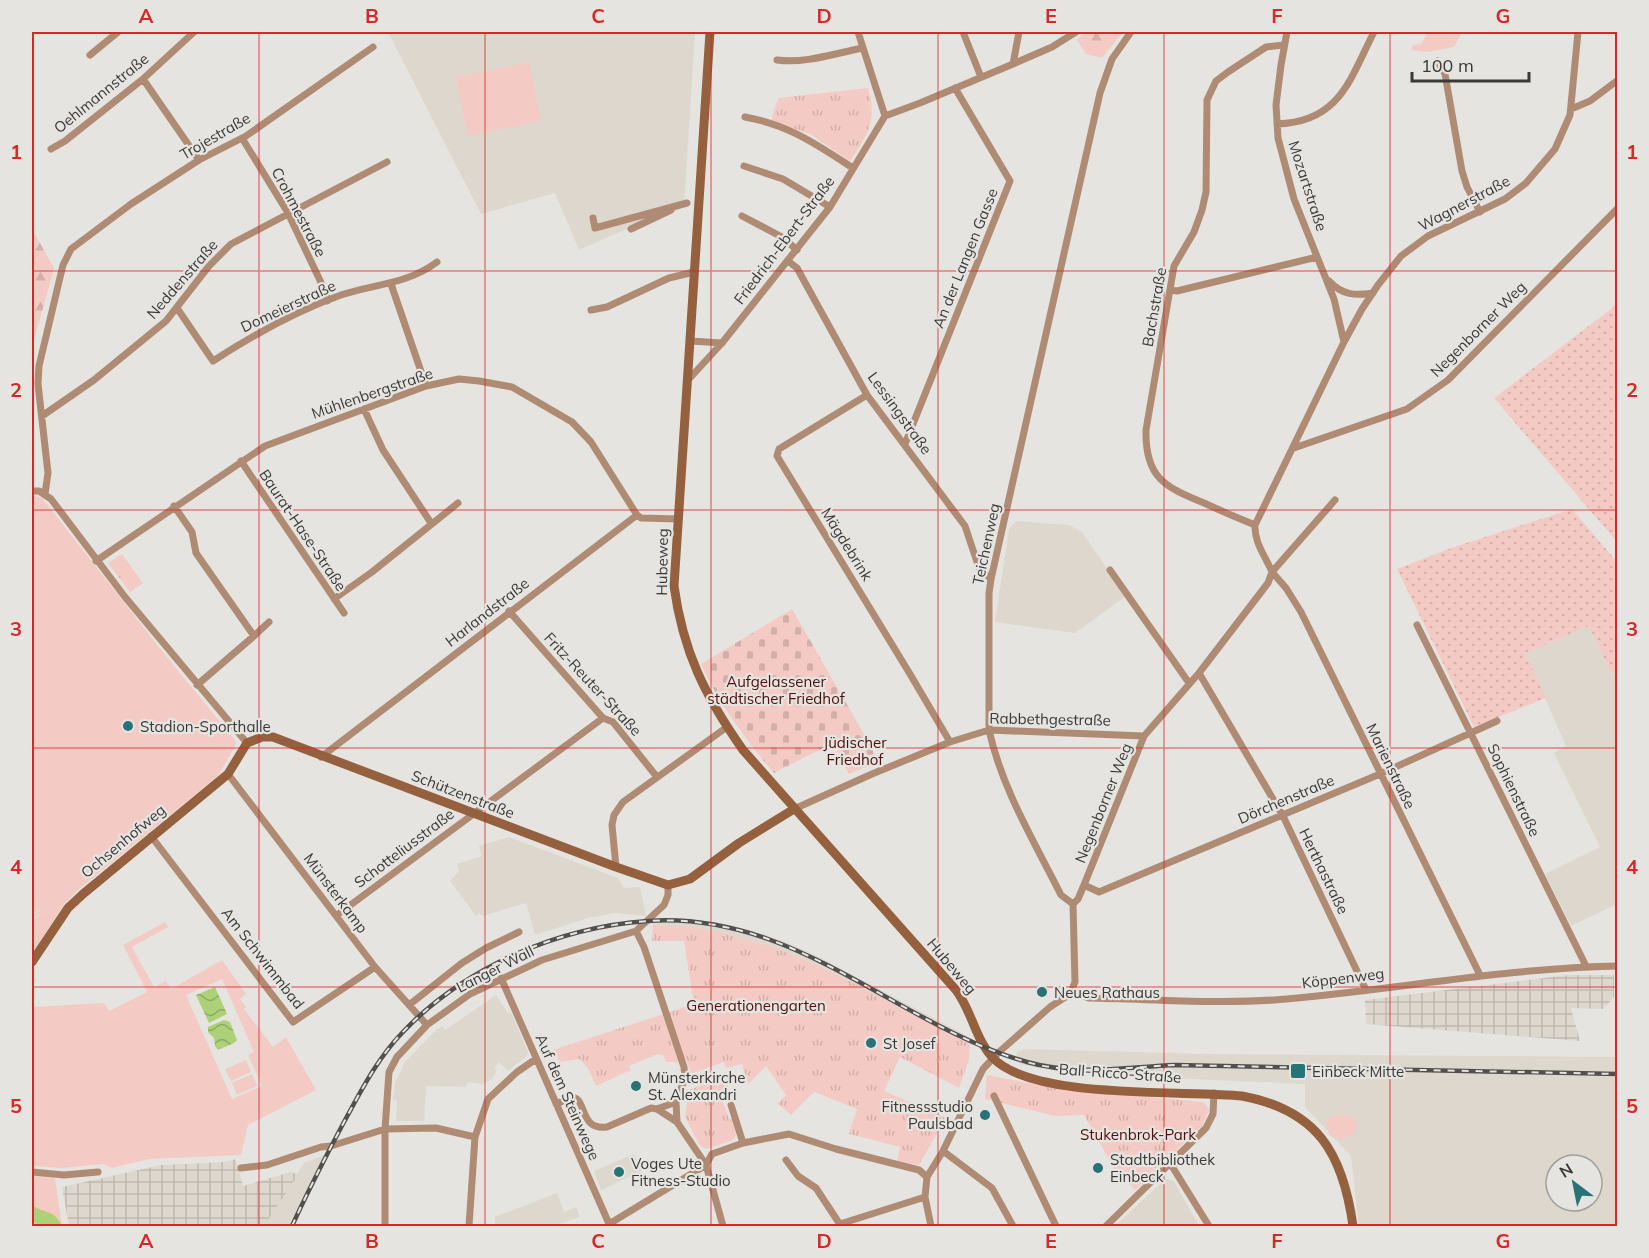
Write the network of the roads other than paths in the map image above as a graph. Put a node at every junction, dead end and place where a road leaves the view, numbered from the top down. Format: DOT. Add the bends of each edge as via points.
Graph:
graph roads {
  1 [pos="118,32"];
  2 [pos="194,32"];
  3 [pos="710,32"];
  4 [pos="858,32"];
  5 [pos="963,32"];
  6 [pos="1019,32"];
  7 [pos="1076,32"];
  8 [pos="1131,32"];
  9 [pos="1287,32"];
  10 [pos="1374,32"];
  11 [pos="1578,32"];
  12 [pos="1284,45"];
  13 [pos="373,47"];
  14 [pos="863,48"];
  15 [pos="90,55"];
  16 [pos="777,60"];
  17 [pos="1437,61"];
  18 [pos="1013,63"];
  19 [pos="981,77"];
  20 [pos="142,79"];
  21 [pos="1617,80"];
  22 [pos="955,88"];
  23 [pos="1571,109"];
  24 [pos="885,116"];
  25 [pos="745,117"];
  26 [pos="1277,124"];
  27 [pos="242,138"];
  28 [pos="51,149"];
  29 [pos="199,160"];
  30 [pos="387,162"];
  31 [pos="744,166"];
  32 [pos="853,168"];
  33 [pos="700,196"];
  34 [pos="687,203"];
  35 [pos="830,207"];
  36 [pos="1617,208"];
  37 [pos="1480,212"];
  38 [pos="288,213"];
  39 [pos="643,214"];
  40 [pos="742,216"];
  41 [pos="593,218"];
  42 [pos="645,223"];
  43 [pos="631,229"];
  44 [pos="797,250"];
  45 [pos="1317,257"];
  46 [pos="788,261"];
  47 [pos="437,262"];
  48 [pos="694,272"];
  49 [pos="1325,276"];
  50 [pos="391,284"];
  51 [pos="1170,290"];
  52 [pos="1373,293"];
  53 [pos="327,300"];
  54 [pos="177,308"];
  55 [pos="591,309"];
  56 [pos="694,341"];
  57 [pos="1344,342"];
  58 [pos="722,343"];
  59 [pos="689,379"];
  60 [pos="426,386"];
  61 [pos="867,395"];
  62 [pos="364,409"];
  63 [pos="42,416"];
  64 [pos="905,444"];
  65 [pos="1294,448"];
  66 [pos="241,461"];
  67 [pos="32,490"];
  68 [pos="45,494"];
  69 [pos="1335,500"];
  70 [pos="458,503"];
  71 [pos="174,506"];
  72 [pos="637,515"];
  73 [pos="678,519"];
  74 [pos="431,523"];
  75 [pos="1255,525"];
  76 [pos="96,561"];
  77 [pos="1110,570"];
  78 [pos="1272,572"];
  79 [pos="991,579"];
  80 [pos="334,599"];
  81 [pos="509,611"];
  82 [pos="344,613"];
  83 [pos="269,622"];
  84 [pos="1417,625"];
  85 [pos="254,636"];
  86 [pos="1199,673"];
  87 [pos="1189,683"];
  88 [pos="197,685"];
  89 [pos="603,718"];
  90 [pos="1497,721"];
  91 [pos="727,727"];
  92 [pos="989,730"];
  93 [pos="1472,734"];
  94 [pos="1144,736"];
  95 [pos="950,742"];
  96 [pos="244,747"];
  97 [pos="321,757"];
  98 [pos="228,774"];
  99 [pos="1380,774"];
  100 [pos="657,777"];
  101 [pos="794,809"];
  102 [pos="473,814"];
  103 [pos="1283,816"];
  104 [pos="151,836"];
  105 [pos="616,867"];
  106 [pos="668,885"];
  107 [pos="1084,885"];
  108 [pos="1073,904"];
  109 [pos="337,915"];
  110 [pos="636,931"];
  111 [pos="519,932"];
  112 [pos="32,962"];
  113 [pos="1586,966"];
  114 [pos="1617,966"];
  115 [pos="375,967"];
  116 [pos="1480,975"];
  117 [pos="501,978"];
  118 [pos="1073,990"];
  119 [pos="1366,990"];
  120 [pos="410,1005"];
  121 [pos="428,1025"];
  122 [pos="994,1058"];
  123 [pos="536,1059"];
  124 [pos="1214,1093"];
  125 [pos="994,1096"];
  126 [pos="676,1102"];
  127 [pos="556,1104"];
  128 [pos="731,1105"];
  129 [pos="657,1109"];
  130 [pos="676,1122"];
  131 [pos="385,1129"];
  132 [pos="475,1137"];
  133 [pos="743,1143"];
  134 [pos="941,1153"];
  135 [pos="786,1160"];
  136 [pos="1170,1163"];
  137 [pos="706,1165"];
  138 [pos="241,1168"];
  139 [pos="32,1172"];
  140 [pos="98,1172"];
  141 [pos="927,1177"];
  142 [pos="925,1197"];
  143 [pos="610,1225"];
  144 [pos="841,1225"];
  145 [pos="385,1227"];
  146 [pos="469,1227"];
  147 [pos="723,1227"];
  148 [pos="931,1227"];
  149 [pos="1013,1227"];
  150 [pos="1056,1227"];
  151 [pos="1106,1227"];
  152 [pos="1209,1227"];
  153 [pos="1353,1227"];
  1 -- 15 [label="street"];
  2 -- 20 [label="street, Oehlmannstraße"];
  3 -- 33 [label="street, Hubeweg"];
  4 -- 14 [label="street"];
  5 -- 19 [label="street"];
  6 -- 18 [label="street"];
  7 -- 18 [label="street" via="1053,47"];
  8 -- 79 [label="street, Teichenweg" via="1112,59 1100,93"];
  9 -- 12 [label="street, Mozartstraße"];
  10 -- 26 [label="street" via="1342,94 1309,118"];
  11 -- 23 [label="street, Wagnerstraße"];
  12 -- 26 [label="street, Mozartstraße"];
  12 -- 51 [label="street, Bachstraße" via="1266,47 1211,88 1207,100 1206,192 1194,232 1174,266"];
  13 -- 27 [label="street, Trojestraße"];
  14 -- 16 [label="street" via="809,59"];
  14 -- 24 [label="street"];
  17 -- 37 [label="street" via="1445,74 1462,171"];
  18 -- 19 [label="street"];
  19 -- 22 [label="street"];
  20 -- 28 [label="street, Oehlmannstraße"];
  20 -- 29 [label="street"];
  21 -- 23 [label="street" via="1590,101"];
  22 -- 24 [label="street"];
  22 -- 64 [label="street, An der Langen Gasse" via="1010,181"];
  23 -- 37 [label="street, Wagnerstraße" via="1556,149 1542,167 1512,194"];
  24 -- 32 [label="street, Friedrich-Ebert-Straße"];
  25 -- 32 [label="street" via="805,137"];
  26 -- 45 [label="street, Mozartstraße" via="1294,199"];
  27 -- 29 [label="street, Trojestraße"];
  27 -- 38 [label="street, Crohmestraße"];
  29 -- 63 [label="street, Trojestraße" via="70,249 39,366"];
  30 -- 38 [label="street, Neddenstraße"];
  31 -- 35 [label="street" via="783,179"];
  32 -- 35 [label="street, Friedrich-Ebert-Straße"];
  33 -- 34 [label="street"];
  33 -- 48 [label="street, Hubeweg"];
  34 -- 39 [label="street"];
  34 -- 42 [label="street"];
  35 -- 44 [label="street, Friedrich-Ebert-Straße"];
  36 -- 65 [label="street, Negenborner Weg" via="1449,380 1407,409"];
  37 -- 52 [label="street, Wagnerstraße" via="1428,236 1401,256"];
  38 -- 53 [label="street, Crohmestraße"];
  38 -- 54 [label="street, Neddenstraße" via="231,244"];
  39 -- 41 [label="street" via="595,228"];
  39 -- 42 [label="street"];
  40 -- 44 [label="street" via="782,237"];
  42 -- 43 [label="street"];
  44 -- 46 [label="street, Friedrich-Ebert-Straße"];
  45 -- 49 [label="street, Mozartstraße"];
  45 -- 51 [label="street"];
  46 -- 58 [label="street, Friedrich-Ebert-Straße"];
  46 -- 61 [label="street, Lessingstraße" via="797,268"];
  47 -- 50 [label="street, Domeierstraße"];
  48 -- 55 [label="street" via="669,278 607,307"];
  48 -- 56 [label="street, Hubeweg"];
  49 -- 52 [label="street, Mozartstraße" via="1346,294"];
  49 -- 57 [label="street, Mozartstraße"];
  50 -- 53 [label="street, Domeierstraße" via="361,288"];
  50 -- 60 [label="street"];
  51 -- 75 [label="street, Bachstraße" via="1146,430 1151,465 1174,491"];
  52 -- 57 [label="street, Wagnerstraße"];
  53 -- 54 [label="street, Domeierstraße" via="213,361"];
  54 -- 63 [label="street, Neddenstraße" via="130,352"];
  56 -- 58 [label="street"];
  56 -- 59 [label="street, Hubeweg"];
  57 -- 65 [label="street, Wagnerstraße"];
  58 -- 59 [label="street, Friedrich-Ebert-Straße"];
  59 -- 73 [label="street, Hubeweg"];
  60 -- 62 [label="street, Mühlenbergstraße"];
  60 -- 72 [label="street, Mühlenbergstraße" via="459,380 512,387 572,422 591,442"];
  61 -- 64 [label="street, Lessingstraße"];
  61 -- 95 [label="street, Mägdebrink" via="779,449 777,456"];
  62 -- 66 [label="street, Mühlenbergstraße" via="265,446"];
  62 -- 74 [label="street" via="382,450"];
  63 -- 68 [label="street" via="48,473"];
  64 -- 79 [label="street, Lessingstraße" via="965,526 979,568"];
  65 -- 75 [label="street"];
  66 -- 71 [label="street, Mühlenbergstraße"];
  66 -- 80 [label="street, Baurat-Hase-Straße"];
  67 -- 68 [label="street"];
  68 -- 76 [label="street"];
  69 -- 78 [label="street, Negenborner Weg"];
  70 -- 74 [label="street"];
  71 -- 76 [label="street, Mühlenbergstraße"];
  71 -- 85 [label="street" via="192,532 196,553"];
  72 -- 73 [label="street"];
  72 -- 81 [label="street, Harlandstraße"];
  73 -- 91 [label="street, Hubeweg" via="674,586 678,619 687,650"];
  74 -- 80 [label="street"];
  75 -- 78 [label="street" via="1258,543"];
  76 -- 88 [label="street"];
  77 -- 87 [label="street"];
  78 -- 86 [label="street, Negenborner Weg" via="1268,583"];
  78 -- 99 [label="street, Marienstraße" via="1300,612"];
  79 -- 92 [label="street, Teichenweg"];
  80 -- 82 [label="street, Baurat-Hase-Straße"];
  81 -- 89 [label="street, Fritz-Reuter-Straße"];
  81 -- 97 [label="street, Harlandstraße"];
  83 -- 85 [label="street"];
  84 -- 93 [label="street, Sophienstraße"];
  85 -- 88 [label="street"];
  86 -- 87 [label="street, Negenborner Weg"];
  86 -- 103 [label="street, Herthastraße"];
  87 -- 94 [label="street, Negenborner Weg"];
  88 -- 96 [label="street"];
  89 -- 100 [label="street, Fritz-Reuter-Straße" via="613,722"];
  89 -- 102 [label="street, Schotteliusstraße"];
  90 -- 93 [label="street, Dörchenstraße"];
  91 -- 100 [label="street"];
  91 -- 101 [label="street, Hubeweg"];
  92 -- 94 [label="street, Rabbethgestraße"];
  92 -- 95 [label="street, Rabbethgestraße"];
  92 -- 108 [label="street, Teichenweg" via="1006,787 1061,894"];
  93 -- 99 [label="street, Dörchenstraße"];
  93 -- 113 [label="street, Sophienstraße"];
  94 -- 107 [label="street, Negenborner Weg"];
  95 -- 101 [label="street, Rabbethgestraße"];
  96 -- 97 [label="street, Schützenstraße" via="262,737 273,737"];
  96 -- 98 [label="street, Ochsenhofweg"];
  97 -- 102 [label="street, Schützenstraße"];
  98 -- 104 [label="street, Ochsenhofweg"];
  98 -- 109 [label="street, Münsterkamp"];
  99 -- 103 [label="street, Dörchenstraße"];
  99 -- 116 [label="street, Marienstraße"];
  100 -- 105 [label="street" via="623,802 614,815"];
  101 -- 106 [label="street, Rabbethgestraße" via="690,879"];
  101 -- 122 [label="street, Hubeweg" via="956,990"];
  102 -- 105 [label="street, Schützenstraße"];
  102 -- 109 [label="street, Schotteliusstraße"];
  103 -- 107 [label="street, Dörchenstraße" via="1099,891"];
  103 -- 119 [label="street, Herthastraße"];
  104 -- 112 [label="street, Ochsenhofweg" via="68,908"];
  104 -- 115 [label="street, Am Schwimmbad" via="293,1022"];
  105 -- 106 [label="street, Schützenstraße"];
  106 -- 110 [label="street, Langer Wall" via="664,904"];
  107 -- 108 [label="street, Negenborner Weg"];
  108 -- 118 [label="street"];
  109 -- 115 [label="street, Münsterkamp"];
  110 -- 117 [label="street, Langer Wall" via="542,960"];
  110 -- 126 [label="street" via="684,1068 685,1078"];
  111 -- 120 [label="street" via="462,963"];
  113 -- 114 [label="street, Köppenweg"];
  113 -- 116 [label="street, Köppenweg"];
  115 -- 120 [label="street, Münsterkamp"];
  116 -- 119 [label="street, Köppenweg"];
  117 -- 121 [label="street, Langer Wall" via="470,994"];
  117 -- 123 [label="street, Auf dem Steinwege"];
  118 -- 119 [label="street, Köppenweg" via="1088,998 1217,1001 1273,1000"];
  118 -- 122 [label="street"];
  120 -- 121 [label="street, Münsterkamp"];
  121 -- 131 [label="street, Langer Wall" via="397,1057 389,1072"];
  122 -- 124 [label="street, Ball-Ricco-Straße" via="1022,1076 1069,1087"];
  122 -- 134 [label="street" via="979,1077"];
  123 -- 127 [label="street, Auf dem Steinwege"];
  123 -- 132 [label="street" via="488,1099"];
  124 -- 136 [label="street" via="1213,1114 1206,1128"];
  124 -- 153 [label="street, Ball-Ricco-Straße" via="1265,1100 1311,1127 1332,1152 1349,1197"];
  125 -- 150 [label="street"];
  126 -- 129 [label="street"];
  126 -- 130 [label="street"];
  127 -- 129 [label="street" via="576,1098 588,1121 600,1128"];
  127 -- 143 [label="street, Auf dem Steinwege"];
  128 -- 133 [label="street"];
  129 -- 130 [label="street"];
  130 -- 137 [label="street"];
  131 -- 132 [label="street" via="436,1128"];
  131 -- 138 [label="street" via="267,1166"];
  131 -- 145 [label="street, Langer Wall"];
  132 -- 146 [label="street"];
  133 -- 137 [label="street" via="712,1154"];
  133 -- 141 [label="street" via="789,1134 919,1170"];
  134 -- 141 [label="street"];
  134 -- 149 [label="street" via="992,1188"];
  135 -- 144 [label="street" via="798,1176 816,1188"];
  136 -- 151 [label="street"];
  136 -- 152 [label="street"];
  137 -- 143 [label="street"];
  137 -- 147 [label="street"];
  139 -- 140 [label="street"];
  141 -- 142 [label="street"];
  142 -- 144 [label="street"];
  142 -- 148 [label="street"];
}
